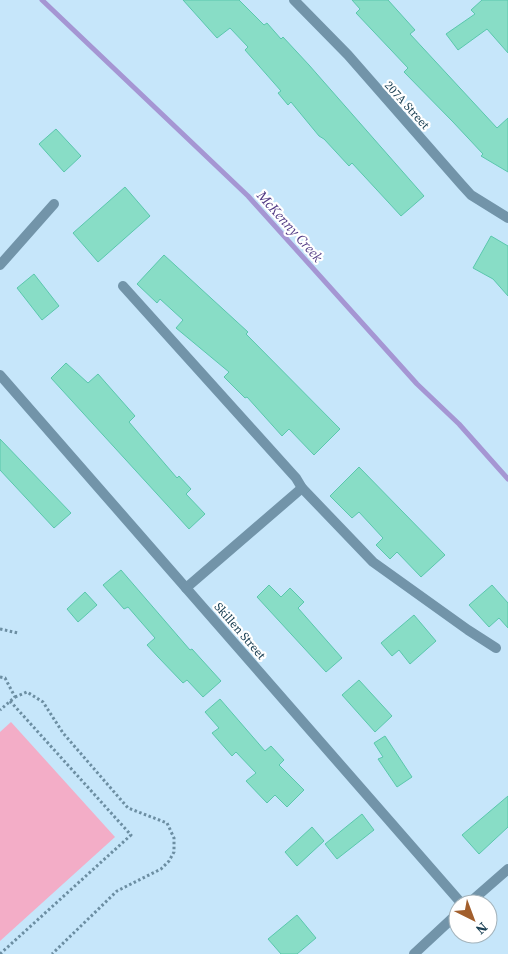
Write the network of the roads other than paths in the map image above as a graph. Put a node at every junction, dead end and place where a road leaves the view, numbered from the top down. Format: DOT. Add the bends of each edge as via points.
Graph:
graph roads {
  1 [pos="294,0"];
  2 [pos="54,204"];
  3 [pos="508,218"];
  4 [pos="0,265"];
  5 [pos="123,286"];
  6 [pos="0,375"];
  7 [pos="302,488"];
  8 [pos="186,588"];
  9 [pos="496,648"];
  10 [pos="508,870"];
  11 [pos="453,894"];
  12 [pos="480,894"];
  13 [pos="448,922"];
  14 [pos="414,954"];
  1 -- 3 [label="street, 207A Street" via="348,55 466,190"];
  2 -- 4 [label="street"];
  5 -- 7 [label="street"];
  6 -- 8 [label="street, Skillen Street"];
  7 -- 8 [label="street"];
  7 -- 9 [label="street" via="374,562"];
  8 -- 11 [label="street, Skillen Street"];
  10 -- 12 [label="street"];
  13 -- 14 [label="street"];
}
